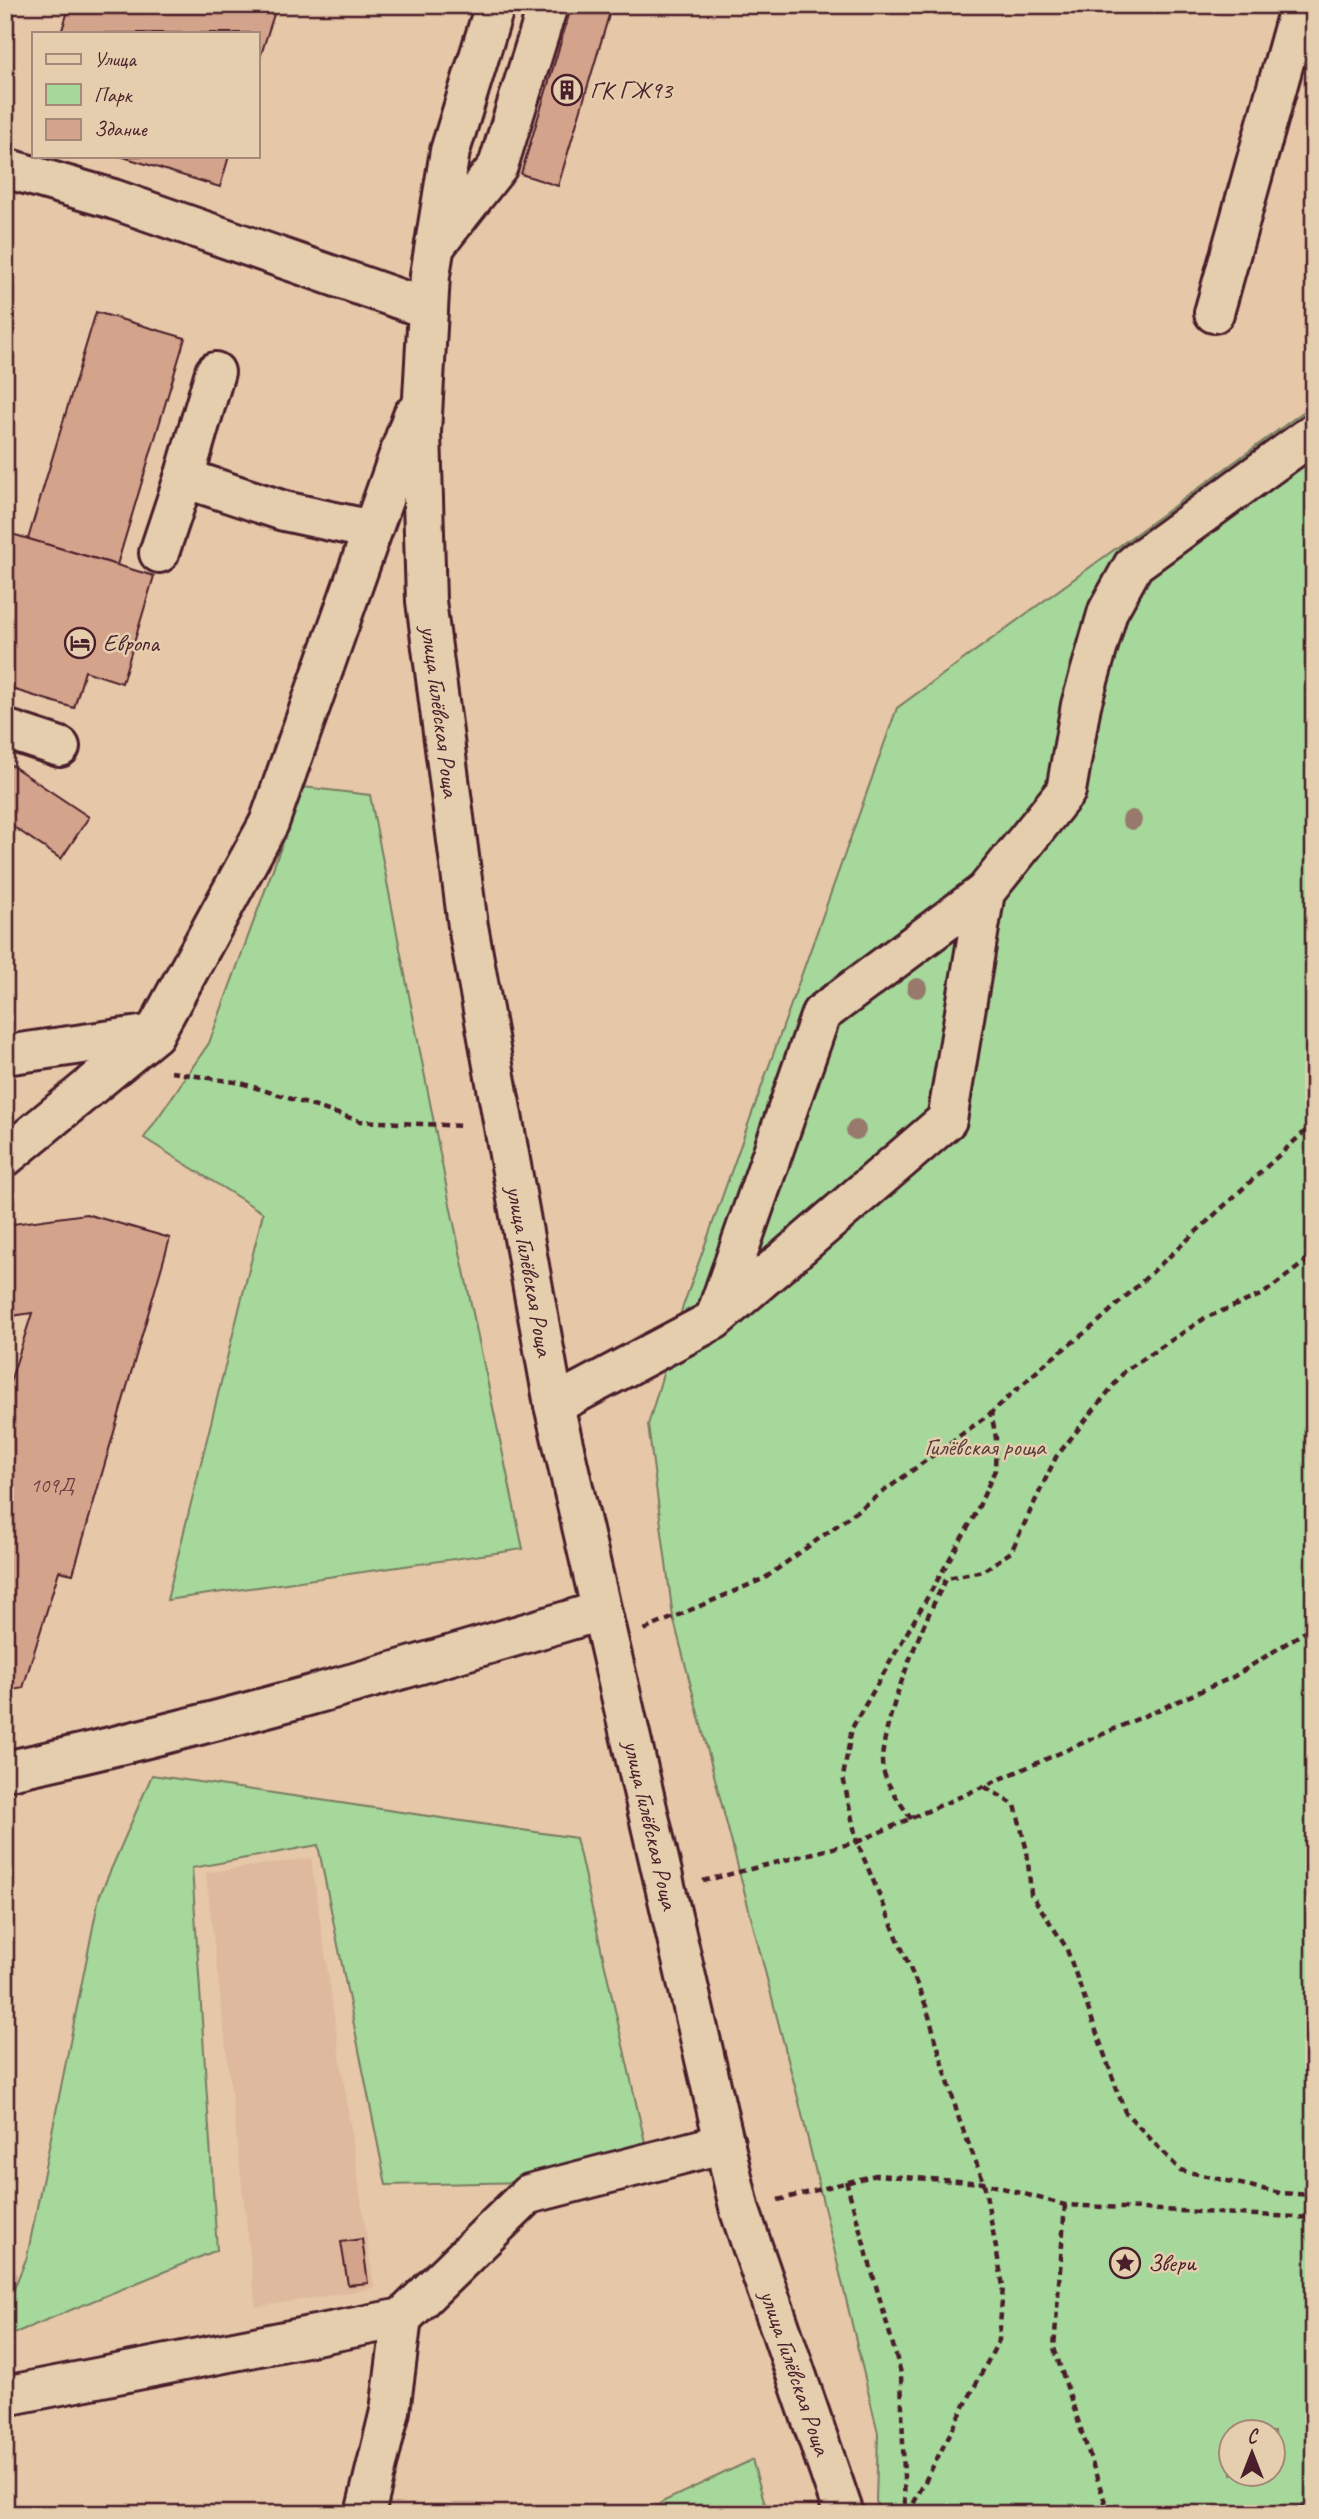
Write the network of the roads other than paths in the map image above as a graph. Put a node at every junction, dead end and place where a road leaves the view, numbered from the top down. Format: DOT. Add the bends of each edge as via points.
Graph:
graph roads {
  1 [pos="495,5"];
  2 [pos="548,5"];
  3 [pos="1300,5"];
  4 [pos="5,168"];
  5 [pos="434,246"];
  6 [pos="428,309"];
  7 [pos="1213,313"];
  8 [pos="215,372"];
  9 [pos="424,383"];
  10 [pos="1314,433"];
  11 [pos="184,478"];
  12 [pos="372,530"];
  13 [pos="159,553"];
  14 [pos="5,729"];
  15 [pos="60,747"];
  16 [pos="985,892"];
  17 [pos="154,1034"];
  18 [pos="5,1055"];
  19 [pos="5,1157"];
  20 [pos="714,1320"];
  21 [pos="554,1405"];
  22 [pos="603,1628"];
  23 [pos="5,1770"];
  24 [pos="725,2143"];
  25 [pos="402,2318"];
  26 [pos="5,2396"];
  27 [pos="365,2514"];
  28 [pos="844,2514"];
  1 -- 5 [label="street, улица Гилёвская Роща" via="450,151"];
  2 -- 5 [label="street" via="498,166"];
  3 -- 7 [label="street"];
  4 -- 6 [label="street" via="113,199"];
  5 -- 6 [label="street, улица Гилёвская Роща"];
  6 -- 9 [label="street, улица Гилёвская Роща"];
  8 -- 11 [label="street"];
  9 -- 12 [label="street"];
  9 -- 21 [label="street, улица Гилёвская Роща" via="426,601 468,926"];
  10 -- 16 [label="street" via="1134,564 1108,611 1081,705 1066,791"];
  11 -- 12 [label="street" via="284,511"];
  11 -- 13 [label="street"];
  12 -- 17 [label="street" via="269,823"];
  14 -- 15 [label="street"];
  16 -- 20 [label="street" via="821,1014"];
  16 -- 20 [label="street" via="947,1119"];
  17 -- 18 [label="street"];
  17 -- 19 [label="street"];
  20 -- 21 [label="street"];
  21 -- 22 [label="street, улица Гилёвская Роща"];
  22 -- 23 [label="street" via="458,1653 94,1752"];
  22 -- 24 [label="street, улица Гилёвская Роща"];
  24 -- 25 [label="street" via="529,2194"];
  24 -- 28 [label="street, улица Гилёвская Роща" via="740,2211"];
  25 -- 26 [label="street"];
  25 -- 27 [label="street" via="390,2411"];
}
